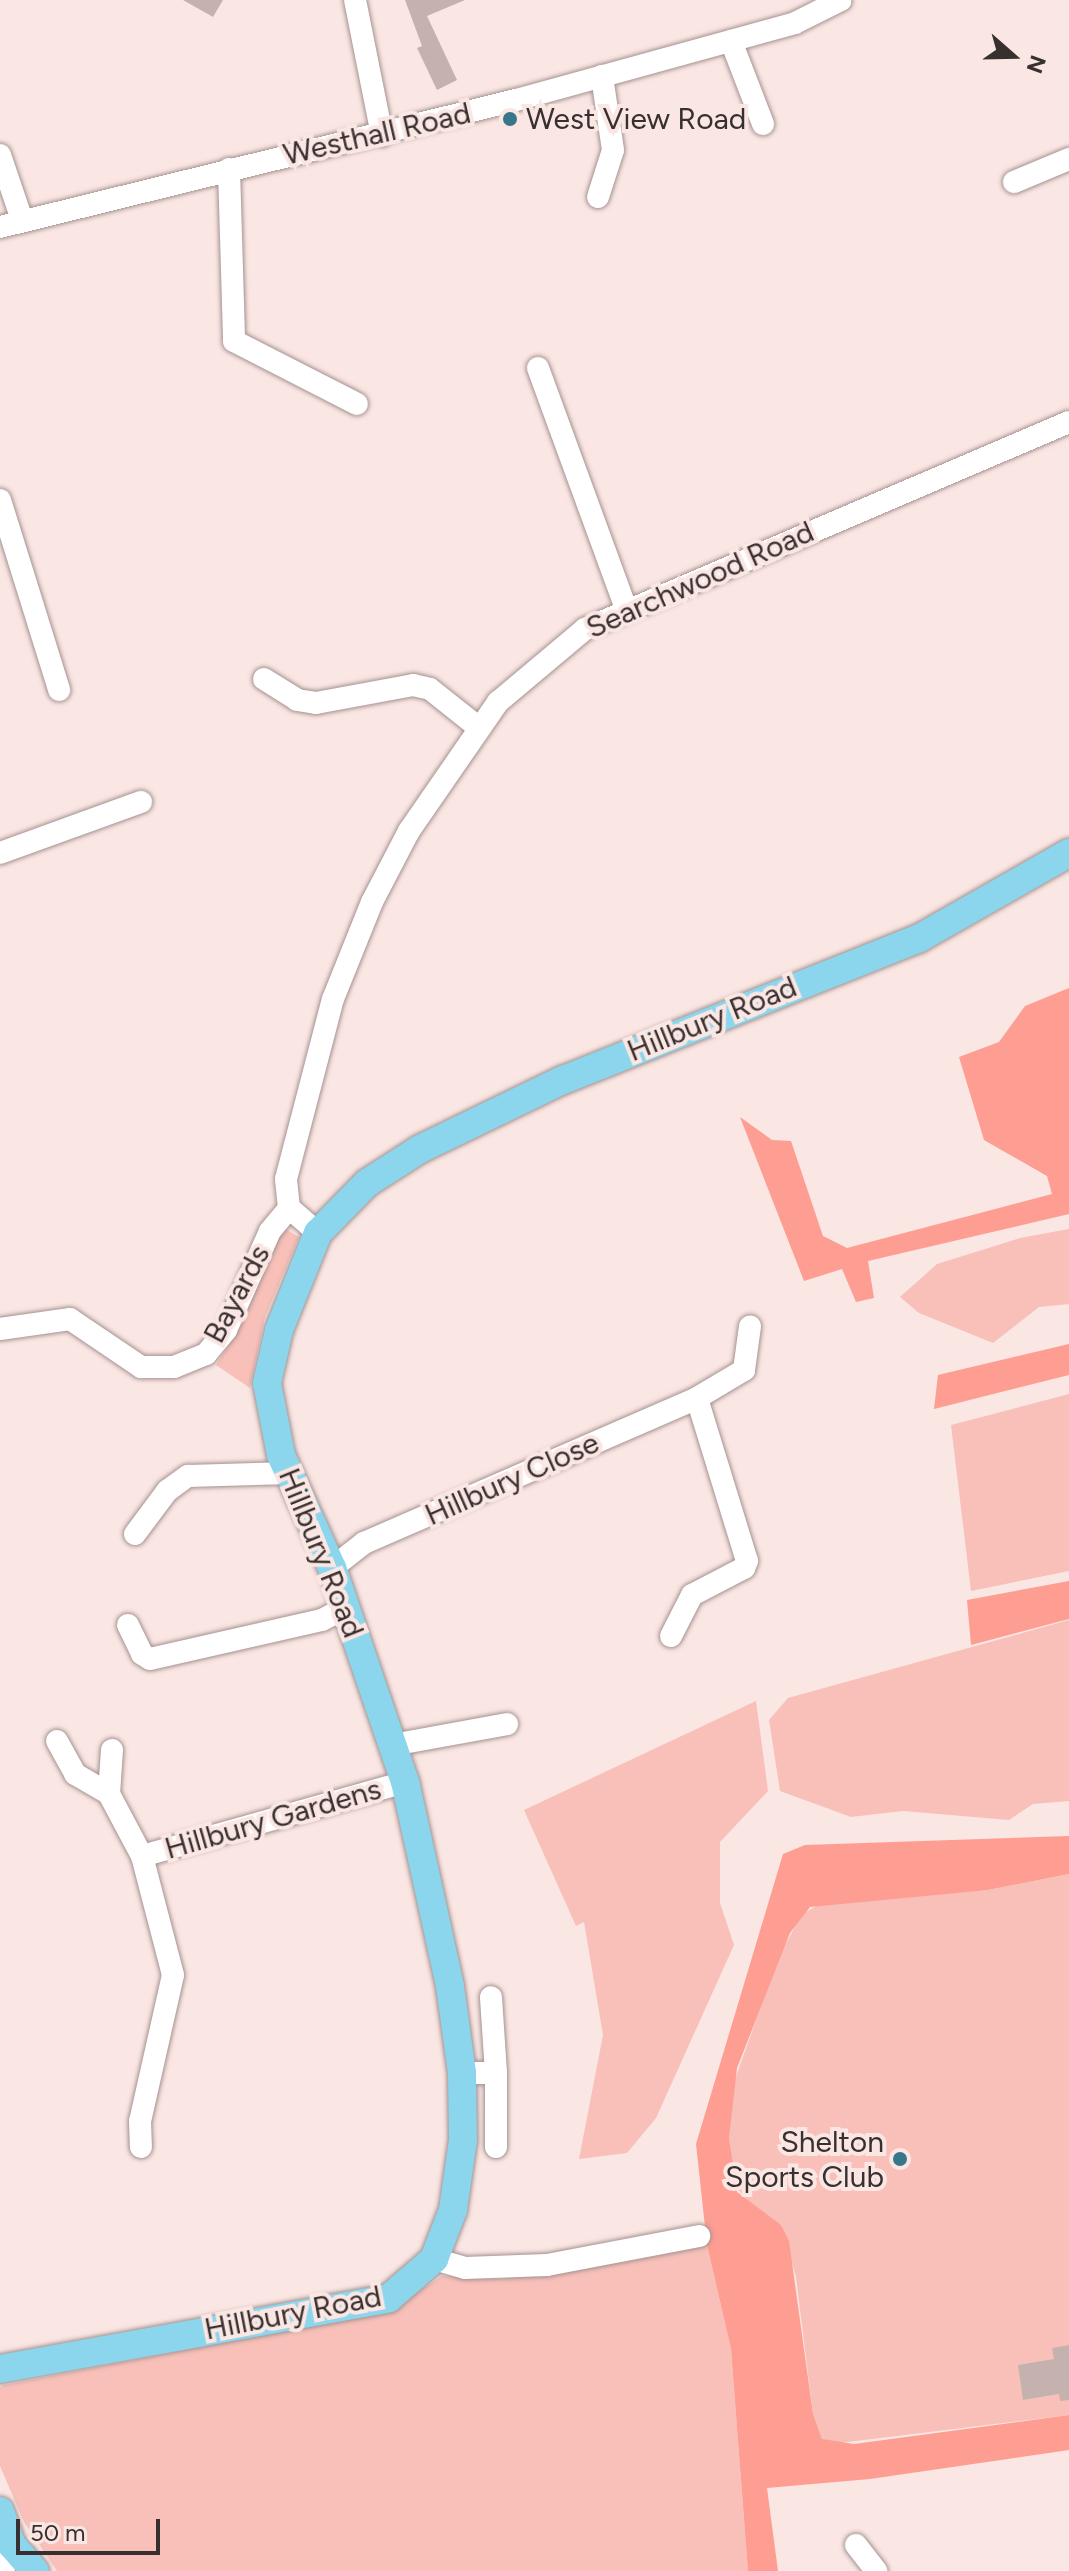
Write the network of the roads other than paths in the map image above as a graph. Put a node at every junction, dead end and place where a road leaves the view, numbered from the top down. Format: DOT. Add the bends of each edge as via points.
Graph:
graph roads {
  1 [pos="355,0"];
  2 [pos="841,0"];
  3 [pos="731,41"];
  4 [pos="602,76"];
  5 [pos="763,124"];
  6 [pos="382,135"];
  7 [pos="0,155"];
  8 [pos="1069,159"];
  9 [pos="229,169"];
  10 [pos="1014,182"];
  11 [pos="598,197"];
  12 [pos="22,220"];
  13 [pos="0,227"];
  14 [pos="538,368"];
  15 [pos="357,404"];
  16 [pos="1069,422"];
  17 [pos="0,500"];
  18 [pos="626,609"];
  19 [pos="264,679"];
  20 [pos="59,690"];
  21 [pos="479,728"];
  22 [pos="141,802"];
  23 [pos="0,853"];
  24 [pos="1069,853"];
  25 [pos="289,1208"];
  26 [pos="318,1233"];
  27 [pos="750,1326"];
  28 [pos="0,1329"];
  29 [pos="697,1398"];
  30 [pos="289,1473"];
  31 [pos="135,1534"];
  32 [pos="332,1568"];
  33 [pos="345,1608"];
  34 [pos="128,1625"];
  35 [pos="671,1636"];
  36 [pos="507,1724"];
  37 [pos="57,1741"];
  38 [pos="392,1745"];
  39 [pos="112,1750"];
  40 [pos="405,1782"];
  41 [pos="109,1794"];
  42 [pos="142,1856"];
  43 [pos="491,1997"];
  44 [pos="462,2073"];
  45 [pos="496,2073"];
  46 [pos="141,2147"];
  47 [pos="496,2147"];
  48 [pos="699,2236"];
  49 [pos="434,2259"];
  50 [pos="0,2369"];
  51 [pos="0,2511"];
  52 [pos="856,2545"];
  53 [pos="8,2558"];
  54 [pos="35,2571"];
  55 [pos="876,2571"];
  1 -- 6 [label="street"];
  2 -- 3 [label="street, Westhall Road" via="795,23"];
  3 -- 4 [label="street, Westhall Road"];
  3 -- 5 [label="street"];
  4 -- 6 [label="street, Westhall Road"];
  4 -- 11 [label="street" via="614,142"];
  6 -- 9 [label="street, Westhall Road"];
  7 -- 12 [label="street"];
  8 -- 10 [label="street"];
  9 -- 12 [label="street, Westhall Road"];
  9 -- 15 [label="street" via="234,341"];
  12 -- 13 [label="street, Westhall Road"];
  14 -- 18 [label="street"];
  16 -- 18 [label="street, Searchwood Road"];
  17 -- 20 [label="street"];
  18 -- 21 [label="street, Searchwood Road" via="585,629 546,658"];
  19 -- 21 [label="street" via="297,700 316,703 413,685 430,689"];
  21 -- 25 [label="street, Searchwood Road" via="409,831 344,971 286,1179"];
  22 -- 23 [label="street"];
  24 -- 26 [label="main road, Hillbury Road" via="918,939 577,1074 420,1149 367,1183"];
  25 -- 26 [label="street"];
  25 -- 28 [label="street, Bayards" via="270,1231 226,1330 206,1354 174,1367 141,1367 70,1319"];
  26 -- 30 [label="main road, Hillbury Road" via="279,1330 267,1383"];
  27 -- 29 [label="street, Hillbury Close" via="744,1370"];
  29 -- 32 [label="street, Hillbury Close" via="364,1543"];
  29 -- 35 [label="street" via="747,1561 744,1568 692,1595"];
  30 -- 31 [label="street" via="188,1476 167,1491"];
  30 -- 32 [label="main road, Hillbury Road"];
  32 -- 33 [label="main road, Hillbury Road"];
  33 -- 34 [label="street" via="322,1620 150,1659 142,1654"];
  33 -- 38 [label="main road, Hillbury Road"];
  36 -- 38 [label="street"];
  37 -- 41 [label="street" via="75,1774"];
  38 -- 40 [label="main road, Hillbury Road"];
  39 -- 41 [label="street"];
  40 -- 42 [label="street, Hillbury Gardens"];
  40 -- 44 [label="main road, Hillbury Road" via="450,1986"];
  41 -- 42 [label="street, Hillbury Gardens"];
  42 -- 46 [label="street, Hillbury Gardens" via="173,1975 140,2121"];
  43 -- 45 [label="street"];
  44 -- 45 [label="street"];
  44 -- 49 [label="main road, Hillbury Road" via="463,2140 453,2210"];
  45 -- 47 [label="street"];
  48 -- 49 [label="street" via="547,2265 465,2268"];
  49 -- 50 [label="main road, Hillbury Road" via="389,2298"];
  51 -- 53 [label="main road"];
  52 -- 55 [label="street"];
  53 -- 54 [label="main road"];
}
